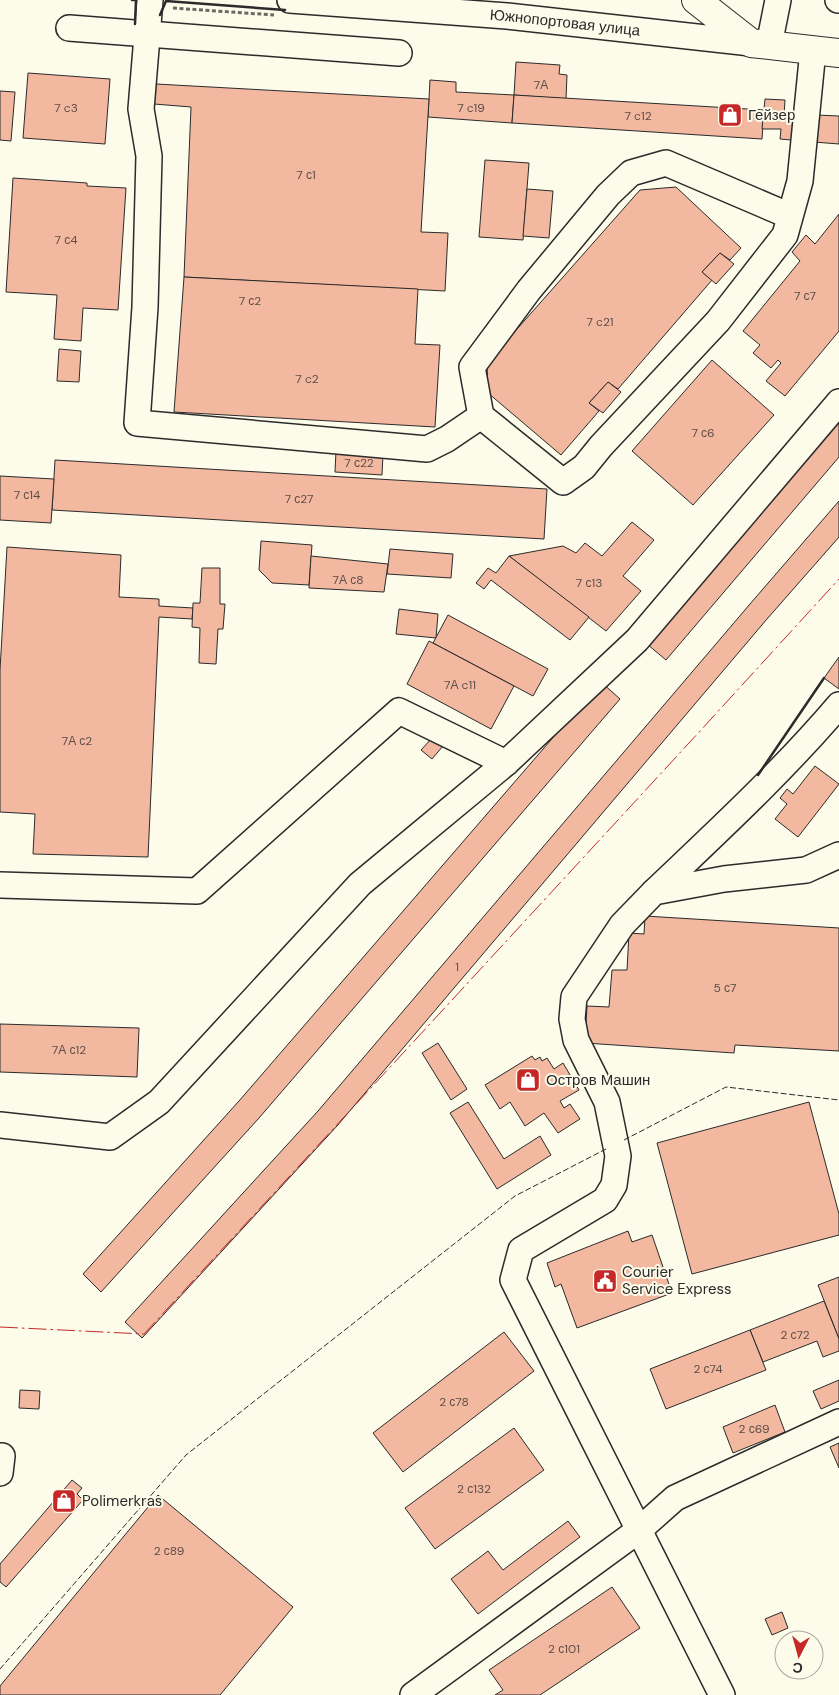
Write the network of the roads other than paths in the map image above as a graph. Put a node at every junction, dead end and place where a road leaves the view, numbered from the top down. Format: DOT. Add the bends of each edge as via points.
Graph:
graph roads {
  1 [pos="150,0"];
  2 [pos="290,0"];
  3 [pos="532,0"];
  4 [pos="696,0"];
  5 [pos="778,0"];
  6 [pos="508,16"];
  7 [pos="69,28"];
  8 [pos="147,34"];
  9 [pos="760,44"];
  10 [pos="826,52"];
  11 [pos="399,53"];
  12 [pos="790,216"];
  13 [pos="839,402"];
  14 [pos="481,416"];
  15 [pos="839,705"];
  16 [pos="506,763"];
  17 [pos="839,855"];
  18 [pos="0,885"];
  19 [pos="654,892"];
  20 [pos="0,1125"];
  21 [pos="839,1422"];
  22 [pos="0,1456"];
  23 [pos="0,1473"];
  24 [pos="639,1530"];
  25 [pos="413,1695"];
  26 [pos="722,1695"];
  1 -- 8 [label="street"];
  2 -- 6 [label="street, Южнопортовая улица"];
  3 -- 6 [label="street"];
  4 -- 9 [label="main road"];
  5 -- 9 [label="street"];
  6 -- 9 [label="street, Южнопортовая улица"];
  7 -- 8 [label="street"];
  8 -- 11 [label="street"];
  8 -- 14 [label="street" via="140,110 149,156 146,307 137,423 427,449"];
  9 -- 10 [label="main road, Южнопортовая улица"];
  10 -- 12 [label="street"];
  12 -- 14 [label="street" via="785,235 718,320 584,467 563,482"];
  12 -- 14 [label="street" via="666,162 631,174 608,195 529,290 472,366"];
  13 -- 16 [label="street" via="637,640"];
  15 -- 19 [label="street" via="747,803"];
  16 -- 18 [label="street" via="400,711 196,891"];
  16 -- 20 [label="street" via="360,884 159,1102 110,1137"];
  17 -- 19 [label="street" via="806,870 724,878"];
  19 -- 24 [label="street" via="622,925 574,997 572,1019 576,1040 607,1102 618,1156 614,1185 605,1200 521,1250 513,1280"];
  21 -- 24 [label="street" via="675,1498"];
  22 -- 23 [label="street"];
  24 -- 25 [label="street"];
  24 -- 26 [label="street"];
}
